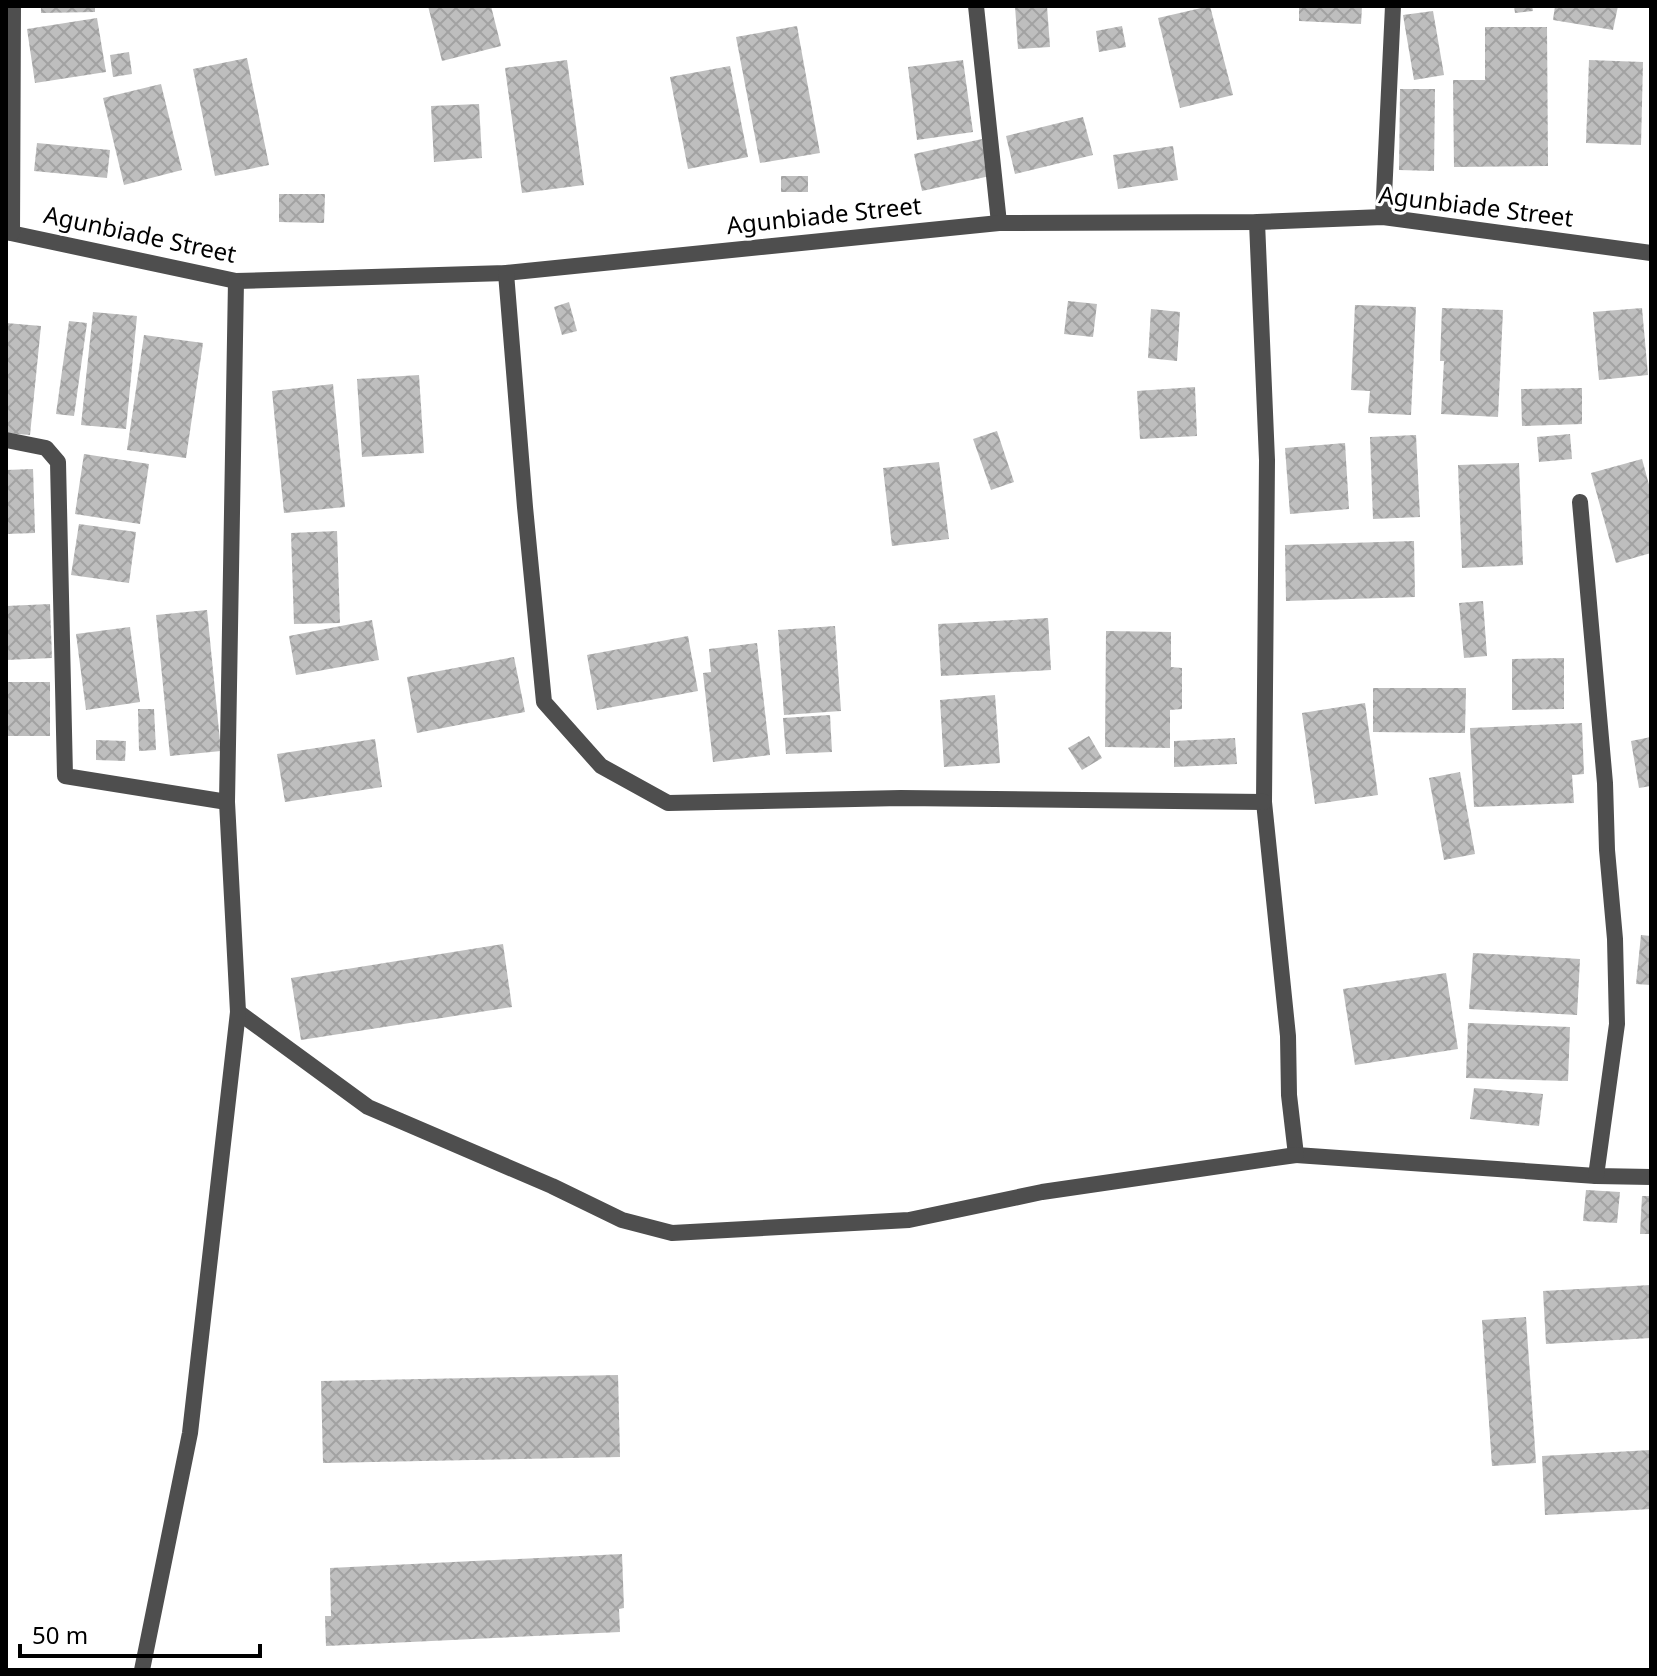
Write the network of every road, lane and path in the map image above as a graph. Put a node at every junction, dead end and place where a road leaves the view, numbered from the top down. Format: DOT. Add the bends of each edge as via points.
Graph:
graph roads {
  1 [pos="13,6"];
  2 [pos="976,6"];
  3 [pos="1393,6"];
  4 [pos="1383,217"];
  5 [pos="1257,222"];
  6 [pos="999,223"];
  7 [pos="9,233"];
  8 [pos="1651,253"];
  9 [pos="506,273"];
  10 [pos="236,281"];
  11 [pos="6,440"];
  12 [pos="1580,502"];
  13 [pos="227,802"];
  14 [pos="1264,802"];
  15 [pos="238,1012"];
  16 [pos="1296,1155"];
  17 [pos="1596,1176"];
  18 [pos="1651,1177"];
  19 [pos="142,1670"];
  1 -- 7 [label="street"];
  2 -- 6 [label="street"];
  3 -- 4 [label="street"];
  4 -- 5 [label="street, Agunbiade Street"];
  4 -- 8 [label="street, Agunbiade Street"];
  5 -- 6 [label="street, Agunbiade Street"];
  5 -- 14 [label="street" via="1267,460"];
  6 -- 9 [label="street, Agunbiade Street"];
  7 -- 10 [label="street, Agunbiade Street"];
  9 -- 10 [label="street, Agunbiade Street"];
  9 -- 14 [label="street" via="544,702 601,766 668,803 901,798"];
  10 -- 13 [label="street"];
  11 -- 13 [label="street" via="46,448 58,462 65,776"];
  12 -- 17 [label="street" via="1616,953 1617,1024"];
  13 -- 15 [label="street"];
  14 -- 16 [label="street"];
  15 -- 16 [label="street" via="368,1107 622,1220 672,1233 909,1220 1042,1192"];
  15 -- 19 [label="street" via="190,1433"];
  16 -- 17 [label="street"];
  17 -- 18 [label="street"];
}
